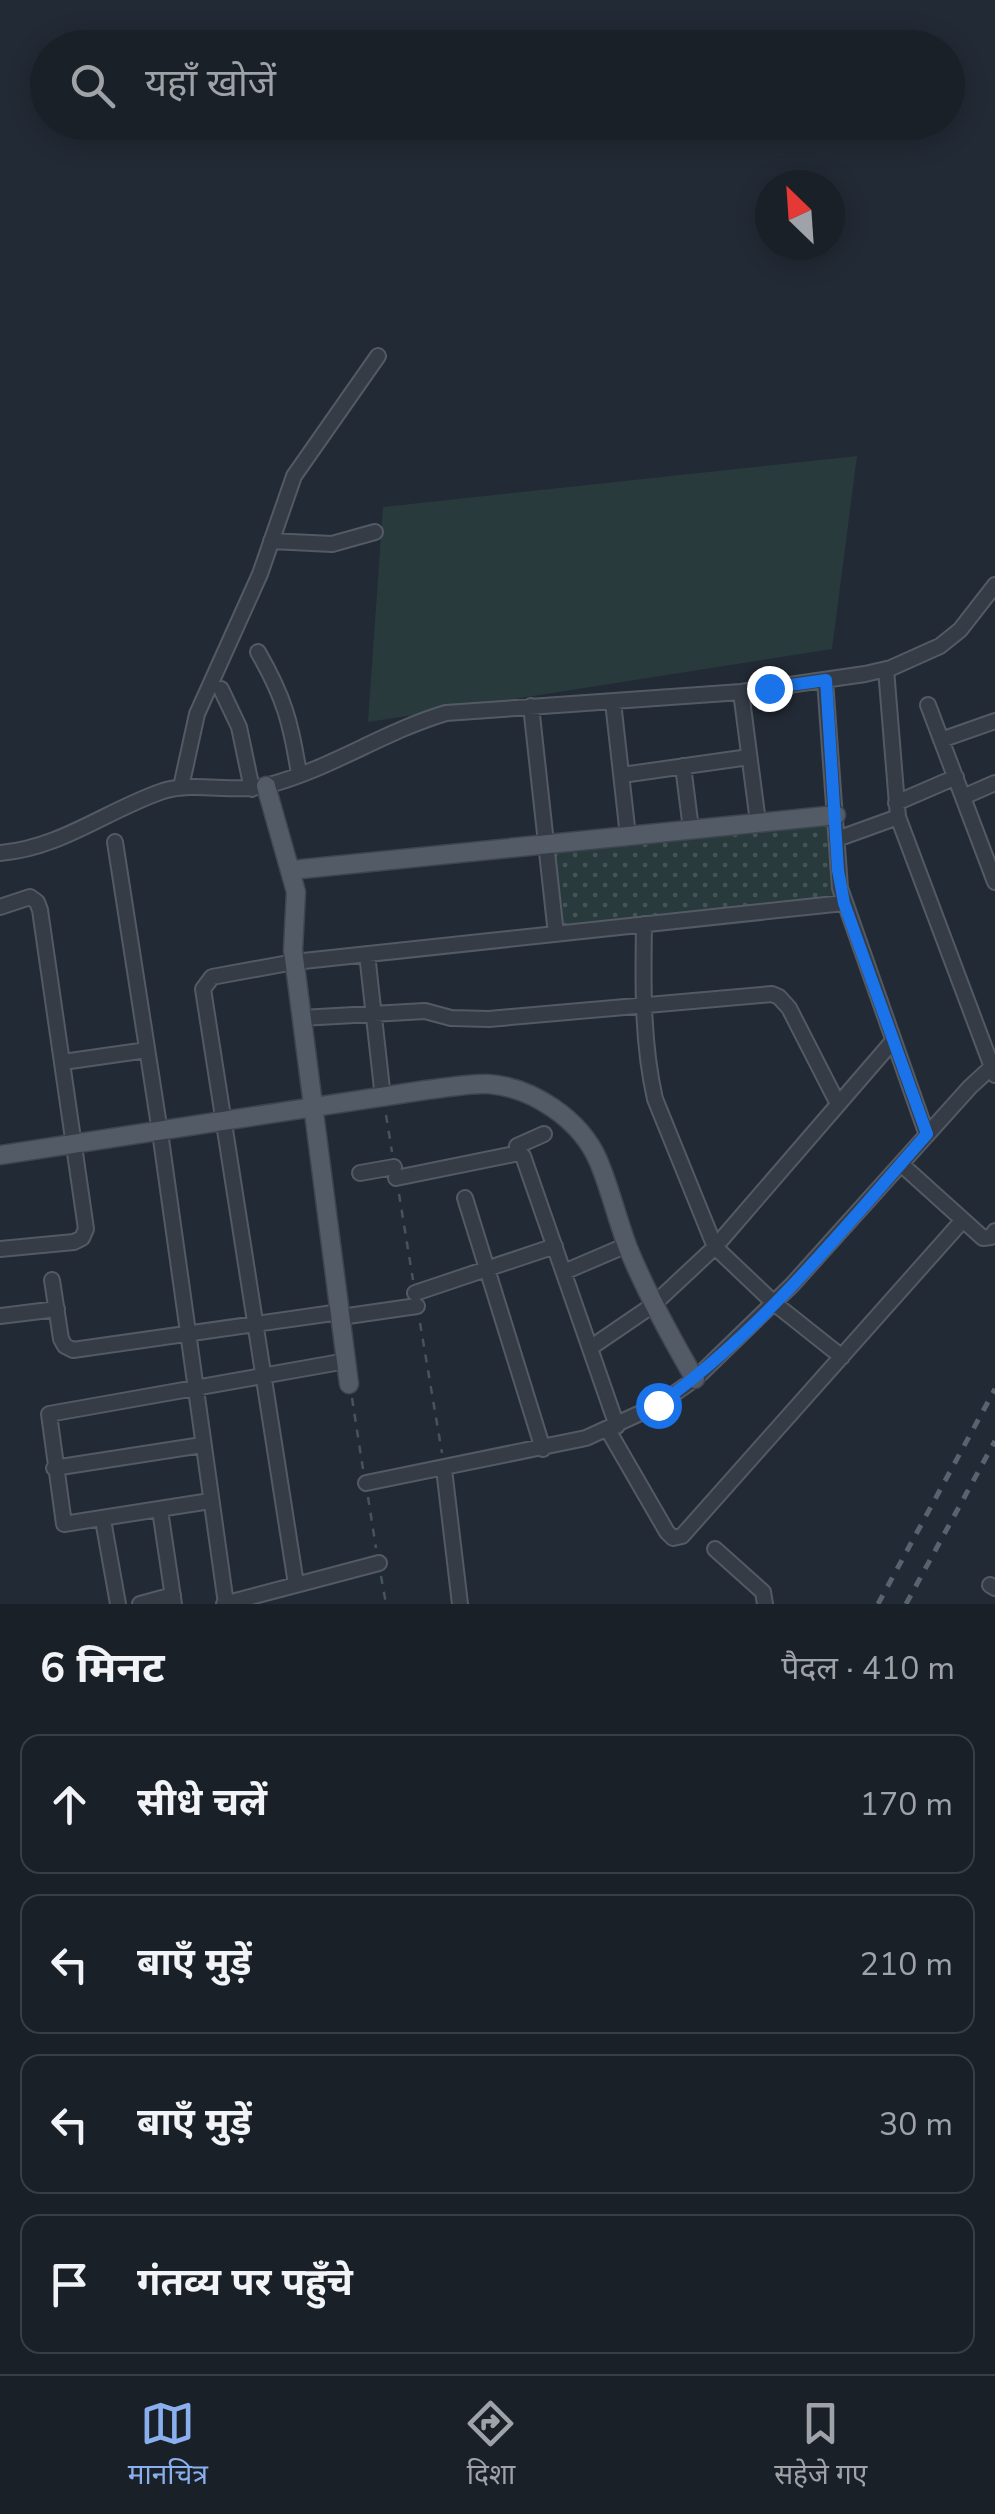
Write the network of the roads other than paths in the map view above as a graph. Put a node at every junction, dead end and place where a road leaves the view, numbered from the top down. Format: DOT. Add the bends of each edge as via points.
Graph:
graph roads {
  1 [pos="378,356"];
  2 [pos="375,532"];
  3 [pos="271,541"];
  4 [pos="995,584"];
  5 [pos="258,652"];
  6 [pos="886,669"];
  7 [pos="826,680"];
  8 [pos="221,689"];
  9 [pos="741,692"];
  10 [pos="613,702"];
  11 [pos="928,705"];
  12 [pos="531,706"];
  13 [pos="995,721"];
  14 [pos="942,740"];
  15 [pos="749,756"];
  16 [pos="682,766"];
  17 [pos="299,774"];
  18 [pos="622,775"];
  19 [pos="956,777"];
  20 [pos="995,783"];
  21 [pos="181,787"];
  22 [pos="259,788"];
  23 [pos="963,798"];
  24 [pos="897,810"];
  25 [pos="836,814"];
  26 [pos="758,822"];
  27 [pos="691,829"];
  28 [pos="628,836"];
  29 [pos="837,838"];
  30 [pos="115,842"];
  31 [pos="546,844"];
  32 [pos="0,853"];
  33 [pos="292,870"];
  34 [pos="995,882"];
  35 [pos="844,903"];
  36 [pos="0,908"];
  37 [pos="644,924"];
  38 [pos="556,934"];
  39 [pos="367,954"];
  40 [pos="294,962"];
  41 [pos="643,1004"];
  42 [pos="374,1012"];
  43 [pos="302,1018"];
  44 [pos="893,1040"];
  45 [pos="147,1050"];
  46 [pos="63,1062"];
  47 [pos="993,1069"];
  48 [pos="383,1098"];
  49 [pos="837,1102"];
  50 [pos="314,1109"];
  51 [pos="224,1122"];
  52 [pos="160,1132"];
  53 [pos="544,1134"];
  54 [pos="927,1134"];
  55 [pos="0,1144"];
  56 [pos="75,1144"];
  57 [pos="519,1153"];
  58 [pos="1,1155"];
  59 [pos="901,1164"];
  60 [pos="360,1173"];
  61 [pos="466,1198"];
  62 [pos="963,1220"];
  63 [pos="995,1231"];
  64 [pos="627,1245"];
  65 [pos="555,1246"];
  66 [pos="715,1247"];
  67 [pos="0,1250"];
  68 [pos="487,1270"];
  69 [pos="564,1272"];
  70 [pos="52,1280"];
  71 [pos="774,1303"];
  72 [pos="652,1305"];
  73 [pos="57,1309"];
  74 [pos="340,1314"];
  75 [pos="0,1316"];
  76 [pos="255,1324"];
  77 [pos="186,1335"];
  78 [pos="590,1348"];
  79 [pos="842,1357"];
  80 [pos="346,1362"];
  81 [pos="263,1376"];
  82 [pos="695,1379"];
  83 [pos="349,1384"];
  84 [pos="195,1388"];
  85 [pos="612,1428"];
  86 [pos="202,1445"];
  87 [pos="543,1448"];
  88 [pos="54,1468"];
  89 [pos="444,1469"];
  90 [pos="366,1483"];
  91 [pos="210,1501"];
  92 [pos="160,1510"];
  93 [pos="102,1520"];
  94 [pos="715,1549"];
  95 [pos="379,1563"];
  96 [pos="296,1584"];
  97 [pos="174,1599"];
  98 [pos="118,1604"];
  99 [pos="140,1604"];
  100 [pos="225,1604"];
  101 [pos="460,1604"];
  102 [pos="765,1604"];
  1 -- 3 [label="street" via="294,476"];
  2 -- 3 [label="street" via="332,544"];
  3 -- 21 [label="street" via="197,714"];
  4 -- 6 [label="street" via="940,646"];
  5 -- 17 [label="street" via="290,719"];
  6 -- 7 [label="street"];
  6 -- 24 [label="street"];
  7 -- 9 [label="street"];
  7 -- 25 [label="street"];
  8 -- 22 [label="street"];
  9 -- 10 [label="street"];
  9 -- 15 [label="street"];
  10 -- 12 [label="street"];
  10 -- 18 [label="street"];
  11 -- 14 [label="street"];
  12 -- 17 [label="street" via="446,713"];
  12 -- 31 [label="street"];
  13 -- 14 [label="street"];
  14 -- 19 [label="street"];
  15 -- 16 [label="street"];
  15 -- 26 [label="street"];
  16 -- 18 [label="street"];
  16 -- 27 [label="street"];
  17 -- 22 [label="street"];
  18 -- 28 [label="street"];
  19 -- 23 [label="street"];
  19 -- 24 [label="street"];
  20 -- 23 [label="street"];
  21 -- 22 [label="street"];
  21 -- 32 [label="street" via="46,844"];
  22 -- 33 [label="main road"];
  23 -- 34 [label="street"];
  24 -- 29 [label="street"];
  24 -- 47 [label="street"];
  25 -- 26 [label="main road"];
  25 -- 29 [label="street"];
  26 -- 27 [label="main road"];
  27 -- 28 [label="main road"];
  28 -- 31 [label="main road"];
  29 -- 35 [label="street"];
  30 -- 45 [label="street"];
  31 -- 33 [label="main road"];
  31 -- 38 [label="street"];
  33 -- 40 [label="main road"];
  35 -- 37 [label="street"];
  35 -- 44 [label="street"];
  36 -- 46 [label="street" via="30,897 37,902"];
  37 -- 38 [label="street"];
  37 -- 41 [label="street"];
  38 -- 39 [label="street"];
  39 -- 40 [label="street"];
  39 -- 42 [label="street"];
  40 -- 43 [label="main road"];
  40 -- 51 [label="street" via="212,977 203,989"];
  41 -- 42 [label="street" via="489,1019 425,1010"];
  41 -- 49 [label="street" via="779,997"];
  41 -- 66 [label="street" via="655,1099"];
  42 -- 43 [label="street"];
  42 -- 48 [label="street"];
  43 -- 50 [label="main road"];
  44 -- 49 [label="street"];
  44 -- 54 [label="street"];
  45 -- 46 [label="street"];
  45 -- 52 [label="street"];
  46 -- 56 [label="street"];
  47 -- 54 [label="street"];
  48 -- 50 [label="main road"];
  48 -- 64 [label="main road" via="488,1084 553,1107 583,1134 597,1158"];
  49 -- 66 [label="street"];
  50 -- 51 [label="main road"];
  50 -- 74 [label="main road"];
  51 -- 52 [label="main road"];
  51 -- 76 [label="street"];
  52 -- 56 [label="main road"];
  52 -- 77 [label="street"];
  53 -- 57 [label="street" via="517,1146"];
  54 -- 59 [label="street"];
  55 -- 58 [label="street"];
  56 -- 58 [label="main road"];
  56 -- 67 [label="street" via="82,1238"];
  57 -- 60 [label="street"];
  57 -- 65 [label="street"];
  59 -- 62 [label="street"];
  59 -- 71 [label="street"];
  61 -- 68 [label="street"];
  62 -- 63 [label="street" via="982,1238"];
  62 -- 79 [label="street"];
  64 -- 69 [label="street"];
  64 -- 72 [label="main road"];
  65 -- 68 [label="street"];
  65 -- 69 [label="street"];
  66 -- 71 [label="street"];
  66 -- 72 [label="street"];
  68 -- 74 [label="street" via="416,1300"];
  68 -- 87 [label="street"];
  69 -- 78 [label="street"];
  70 -- 73 [label="street"];
  71 -- 79 [label="street"];
  71 -- 82 [label="street"];
  72 -- 78 [label="street"];
  72 -- 82 [label="main road"];
  73 -- 75 [label="street"];
  73 -- 77 [label="street" via="61,1339 73,1350"];
  74 -- 76 [label="street"];
  74 -- 80 [label="main road"];
  76 -- 77 [label="street"];
  76 -- 81 [label="street"];
  77 -- 84 [label="street"];
  78 -- 85 [label="street"];
  79 -- 85 [label="street" via="677,1539 667,1532"];
  80 -- 81 [label="street"];
  80 -- 83 [label="main road"];
  81 -- 84 [label="street"];
  81 -- 96 [label="street"];
  82 -- 85 [label="street"];
  84 -- 86 [label="street"];
  84 -- 88 [label="street" via="53,1412 47,1418"];
  85 -- 87 [label="street"];
  86 -- 88 [label="street"];
  86 -- 91 [label="street"];
  87 -- 89 [label="street"];
  88 -- 93 [label="street" via="64,1524"];
  89 -- 90 [label="street"];
  89 -- 101 [label="street"];
  91 -- 92 [label="street"];
  91 -- 100 [label="street"];
  92 -- 93 [label="street"];
  92 -- 97 [label="street"];
  93 -- 98 [label="street"];
  94 -- 102 [label="street" via="763,1592"];
  95 -- 96 [label="street"];
  96 -- 100 [label="street"];
  97 -- 99 [label="street"];
}
